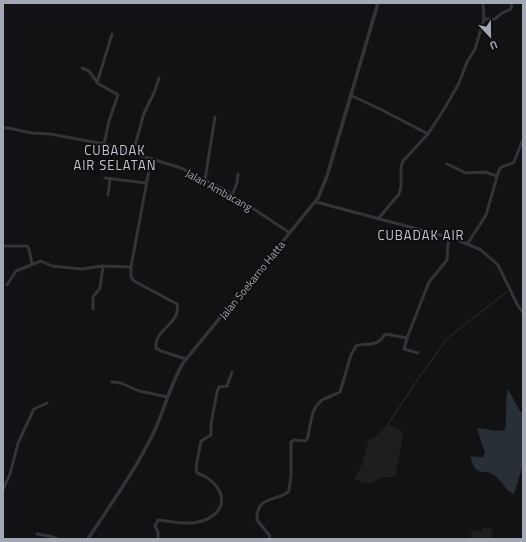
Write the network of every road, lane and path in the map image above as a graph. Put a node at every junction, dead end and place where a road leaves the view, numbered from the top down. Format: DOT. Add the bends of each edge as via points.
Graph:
graph roads {
  1 [pos="378,3"];
  2 [pos="483,3"];
  3 [pos="512,3"];
  4 [pos="484,19"];
  5 [pos="112,34"];
  6 [pos="82,68"];
  7 [pos="159,78"];
  8 [pos="98,82"];
  9 [pos="350,95"];
  10 [pos="215,117"];
  11 [pos="3,128"];
  12 [pos="428,134"];
  13 [pos="523,139"];
  14 [pos="104,144"];
  15 [pos="133,153"];
  16 [pos="151,159"];
  17 [pos="446,164"];
  18 [pos="238,174"];
  19 [pos="497,176"];
  20 [pos="105,178"];
  21 [pos="110,178"];
  22 [pos="205,180"];
  23 [pos="146,183"];
  24 [pos="108,195"];
  25 [pos="232,195"];
  26 [pos="316,202"];
  27 [pos="378,219"];
  28 [pos="290,233"];
  29 [pos="450,237"];
  30 [pos="468,243"];
  31 [pos="3,246"];
  32 [pos="32,264"];
  33 [pos="103,266"];
  34 [pos="131,267"];
  35 [pos="7,285"];
  36 [pos="93,309"];
  37 [pos="523,312"];
  38 [pos="407,338"];
  39 [pos="418,353"];
  40 [pos="186,359"];
  41 [pos="232,372"];
  42 [pos="112,382"];
  43 [pos="168,397"];
  44 [pos="47,403"];
  45 [pos="3,490"];
  46 [pos="37,534"];
  47 [pos="90,538"];
  48 [pos="58,539"];
  49 [pos="158,539"];
  50 [pos="269,539"];
  1 -- 9 [label="street, Jalan Soekarno Hatta"];
  2 -- 4 [label="street"];
  3 -- 4 [label="street" via="511,9 495,19"];
  4 -- 12 [label="street" via="476,46 463,74"];
  5 -- 8 [label="street"];
  6 -- 8 [label="street" via="89,71"];
  7 -- 15 [label="street" via="144,113"];
  8 -- 14 [label="street" via="118,95"];
  9 -- 12 [label="street"];
  9 -- 26 [label="street, Jalan Soekarno Hatta" via="327,176"];
  10 -- 22 [label="street"];
  11 -- 14 [label="street, Jalan Ambacang"];
  12 -- 27 [label="street" via="403,161 399,194"];
  13 -- 19 [label="street" via="514,162 500,168"];
  14 -- 15 [label="street, Jalan Ambacang"];
  15 -- 16 [label="street, Jalan Ambacang"];
  16 -- 22 [label="street, Jalan Ambacang" via="181,168"];
  16 -- 23 [label="street"];
  17 -- 19 [label="street" via="466,173 485,172"];
  18 -- 25 [label="street"];
  19 -- 30 [label="street" via="486,215"];
  20 -- 21 [label="street"];
  21 -- 23 [label="street"];
  21 -- 24 [label="street"];
  22 -- 25 [label="street, Jalan Ambacang"];
  23 -- 34 [label="street"];
  25 -- 28 [label="street, Jalan Ambacang"];
  26 -- 27 [label="street"];
  26 -- 28 [label="street, Jalan Soekarno Hatta"];
  27 -- 29 [label="street"];
  28 -- 40 [label="street, Jalan Soekarno Hatta"];
  29 -- 30 [label="street"];
  29 -- 38 [label="street" via="447,260 430,282"];
  30 -- 37 [label="street" via="485,252 498,265"];
  31 -- 32 [label="street" via="27,246"];
  32 -- 33 [label="street" via="41,260 54,267 85,269"];
  32 -- 35 [label="street" via="16,271"];
  33 -- 34 [label="street"];
  33 -- 36 [label="street"];
  34 -- 40 [label="street" via="132,280 178,306 172,322 158,336 156,348 161,352"];
  38 -- 39 [label="street" via="404,349"];
  38 -- 50 [label="street" via="386,334 379,341 357,345 354,349 340,392 320,402 313,412 306,440 291,442 289,491 267,500 258,512 257,520 270,536"];
  40 -- 43 [label="street, Jalan Soekarno Hatta"];
  41 -- 49 [label="street" via="227,386 219,387 217,392 211,436 202,441 196,467 198,473 214,483 222,496 220,508 210,518 200,522 158,520 155,526"];
  42 -- 43 [label="street"];
  43 -- 47 [label="street, Jalan Soekarno Hatta" via="138,463"];
  44 -- 45 [label="street" via="34,410 18,443"];
  46 -- 48 [label="street"];
}
